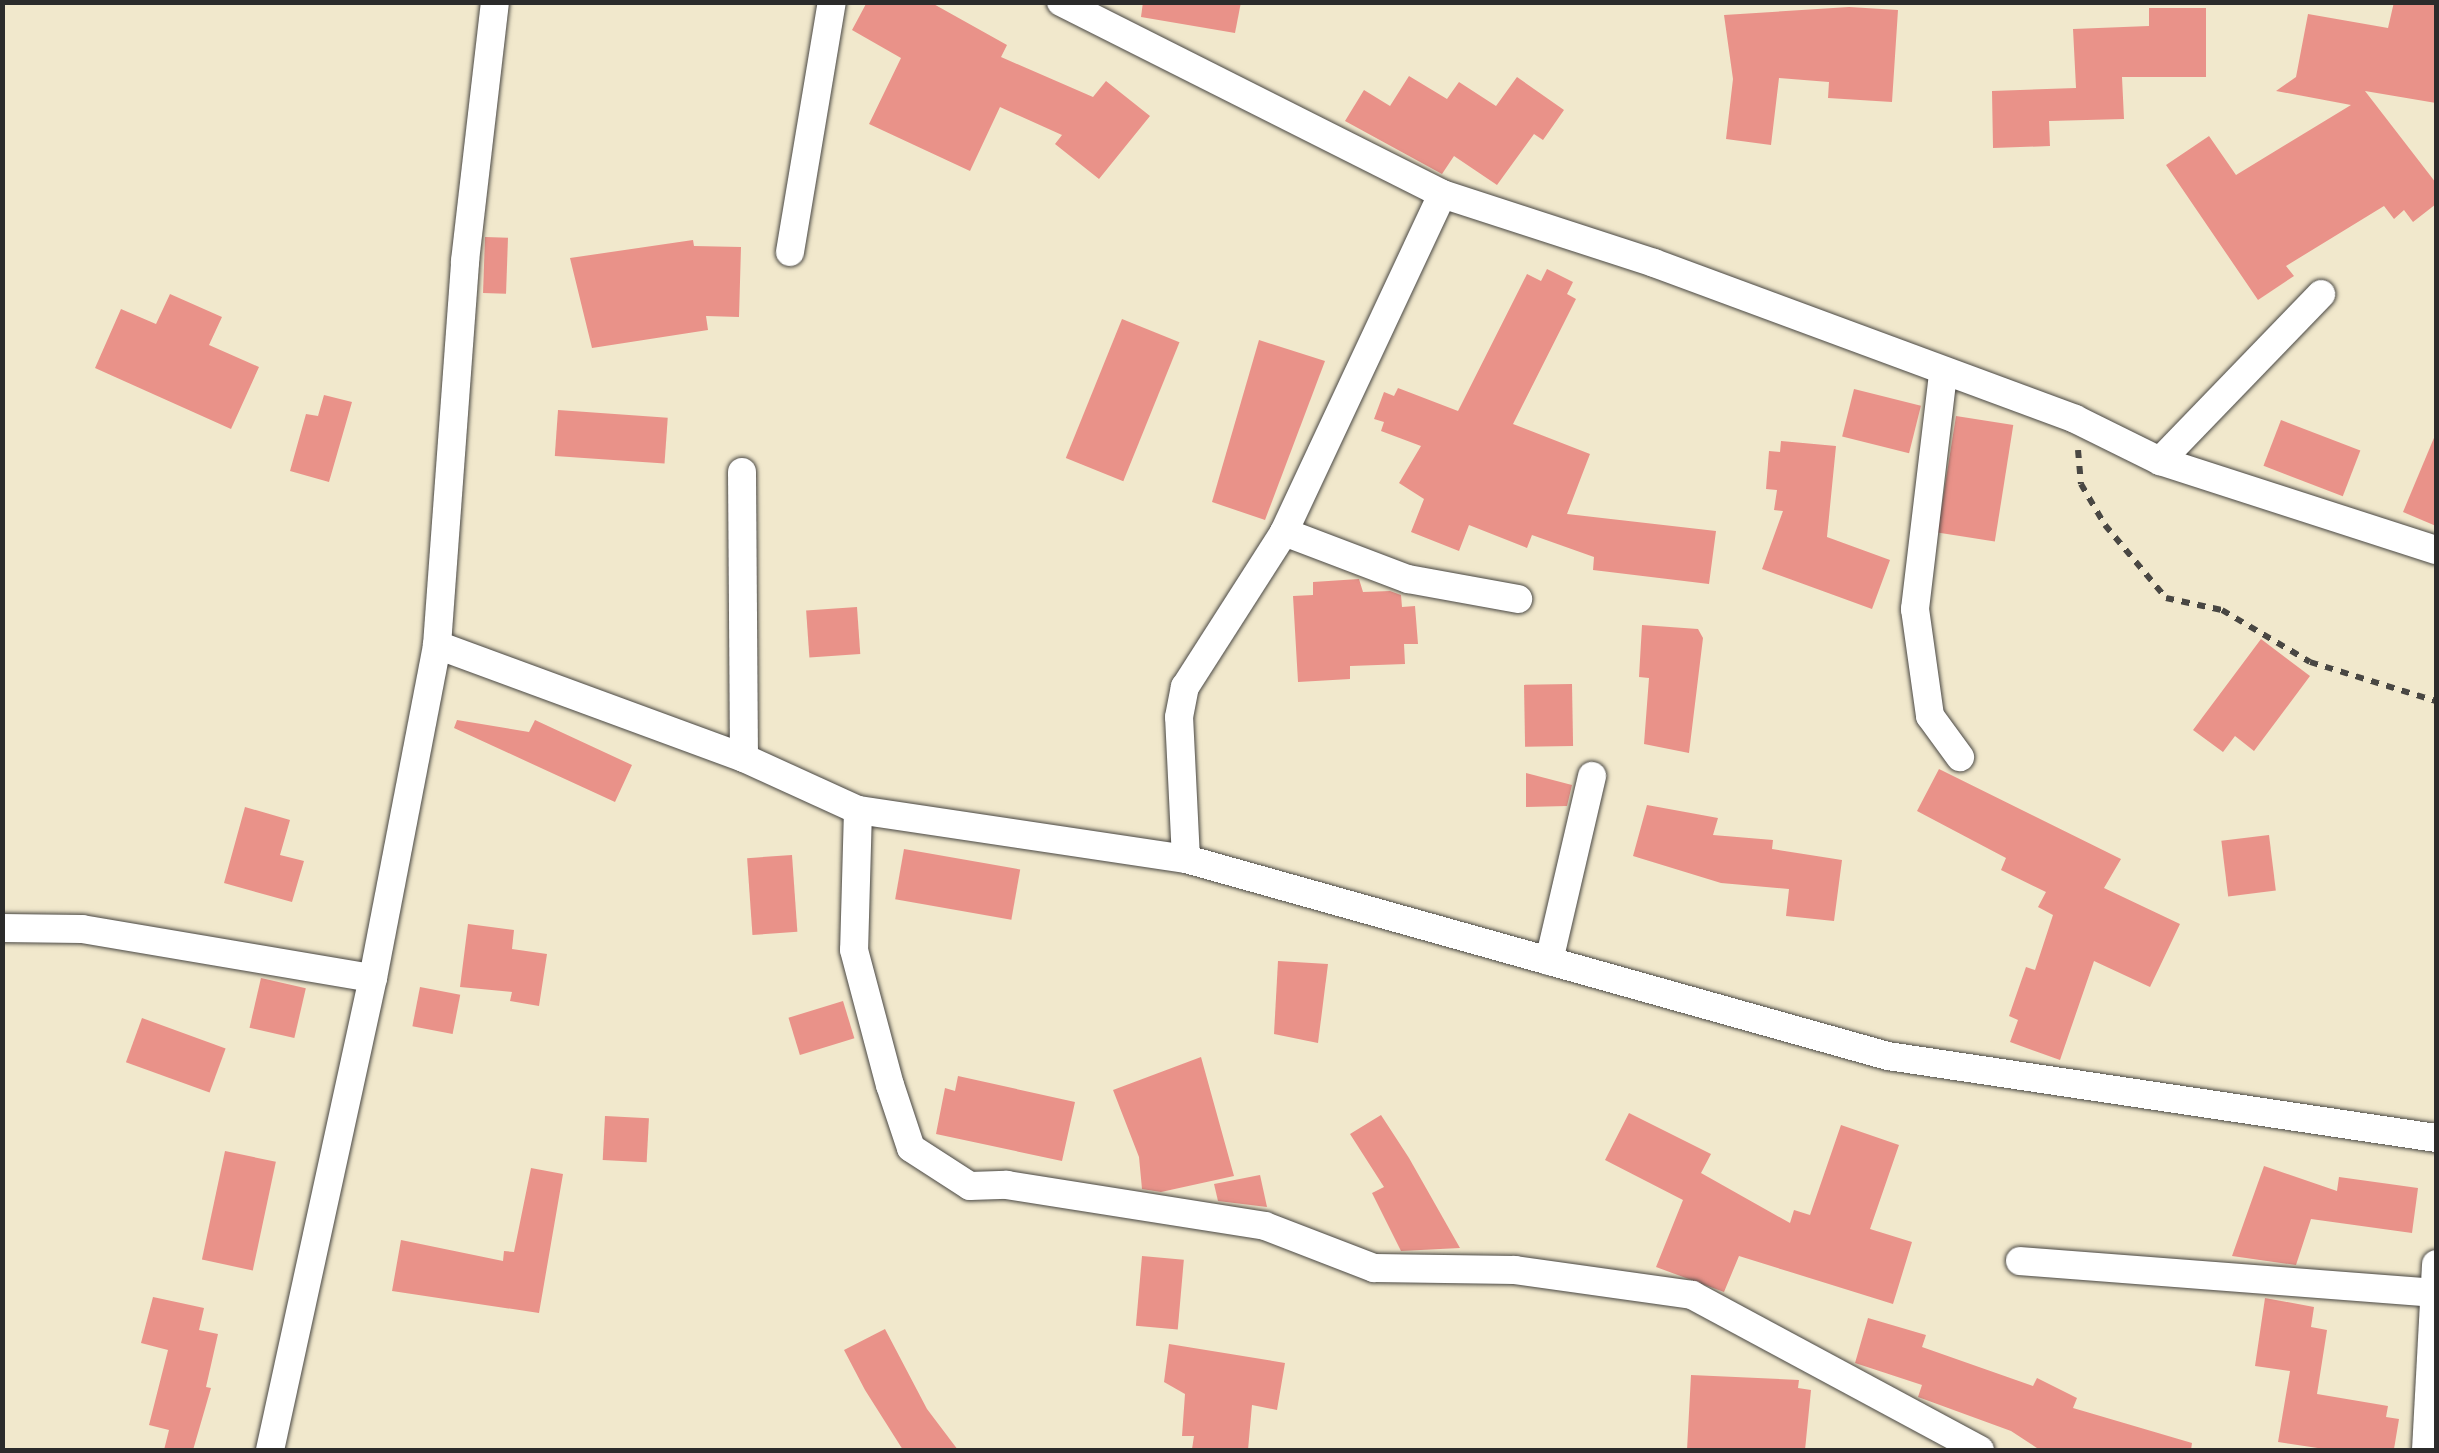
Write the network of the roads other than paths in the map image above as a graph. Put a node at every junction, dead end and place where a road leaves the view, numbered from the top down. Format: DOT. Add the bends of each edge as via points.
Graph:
graph roads {
  1 [pos="495,2"];
  2 [pos="832,2"];
  3 [pos="1060,2"];
  4 [pos="1442,194"];
  5 [pos="790,252"];
  6 [pos="2322,294"];
  7 [pos="1944,374"];
  8 [pos="2160,462"];
  9 [pos="742,472"];
  10 [pos="1284,532"];
  11 [pos="2436,550"];
  12 [pos="1518,599"];
  13 [pos="437,645"];
  14 [pos="1960,757"];
  15 [pos="744,758"];
  16 [pos="1592,776"];
  17 [pos="858,810"];
  18 [pos="1186,859"];
  19 [pos="2,928"];
  20 [pos="1549,961"];
  21 [pos="373,978"];
  22 [pos="2436,1138"];
  23 [pos="2020,1261"];
  24 [pos="2436,1264"];
  25 [pos="2432,1293"];
  26 [pos="2429,1437"];
  27 [pos="270,1450"];
  28 [pos="1980,1450"];
  1 -- 13 [label="street" via="465,261"];
  2 -- 5 [label="street"];
  3 -- 4 [label="street"];
  4 -- 7 [label="street" via="1654,262"];
  4 -- 10 [label="street"];
  6 -- 8 [label="street"];
  7 -- 8 [label="street" via="2074,419"];
  7 -- 14 [label="street" via="1914,609 1930,716"];
  8 -- 11 [label="street"];
  9 -- 15 [label="street"];
  10 -- 12 [label="street" via="1408,579"];
  10 -- 18 [label="street" via="1185,688 1178,717"];
  13 -- 15 [label="street"];
  13 -- 21 [label="street"];
  15 -- 17 [label="street"];
  16 -- 20 [label="street"];
  17 -- 18 [label="street"];
  17 -- 28 [label="street" via="854,950 890,1085 911,1148 970,1186 1008,1185 1265,1226 1374,1268 1516,1270 1692,1294"];
  18 -- 20 [label="street"];
  19 -- 21 [label="street" via="82,928"];
  20 -- 22 [label="street" via="1888,1056"];
  21 -- 27 [label="street"];
  23 -- 25 [label="street"];
  24 -- 25 [label="street"];
  25 -- 26 [label="street"];
}
